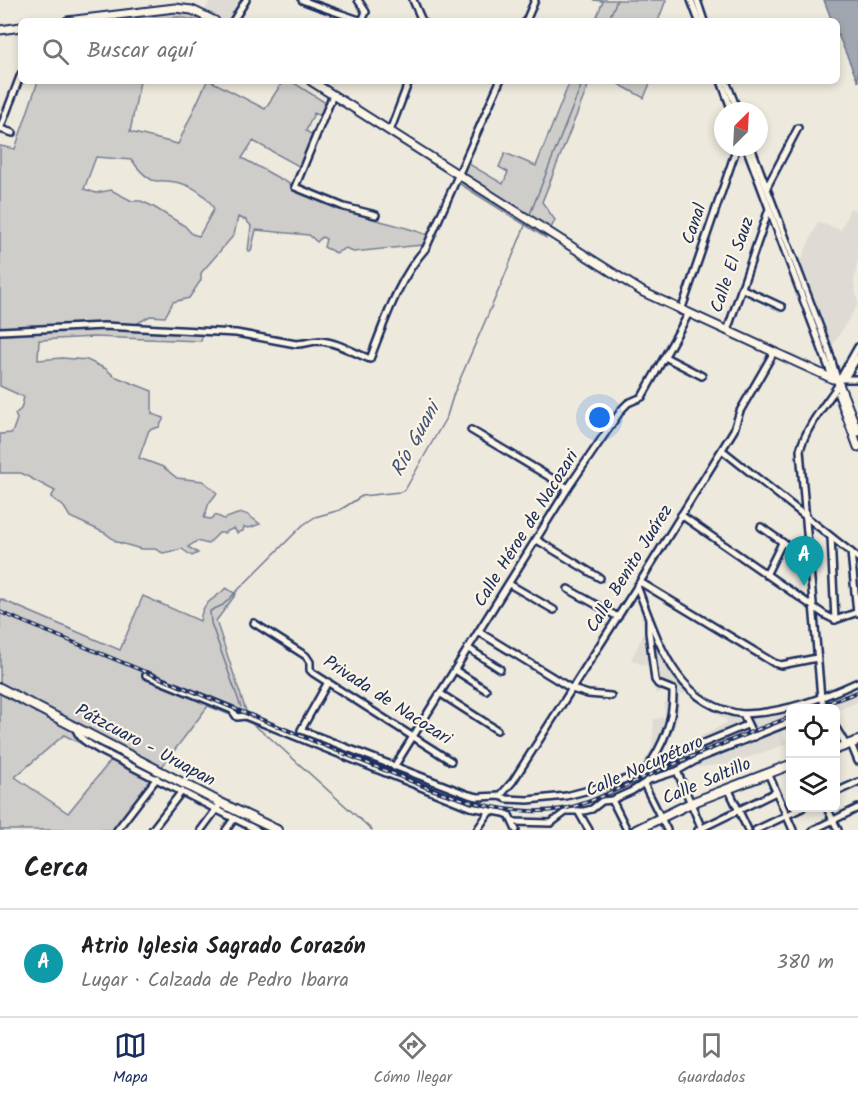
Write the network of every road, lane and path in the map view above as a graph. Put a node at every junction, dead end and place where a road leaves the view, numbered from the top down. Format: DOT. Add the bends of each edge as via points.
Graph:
graph roads {
  1 [pos="246,0"];
  2 [pos="302,0"];
  3 [pos="358,0"];
  4 [pos="413,0"];
  5 [pos="535,0"];
  6 [pos="691,0"];
  7 [pos="697,0"];
  8 [pos="92,18"];
  9 [pos="209,18"];
  10 [pos="235,18"];
  11 [pos="354,18"];
  12 [pos="363,18"];
  13 [pos="421,18"];
  14 [pos="527,18"];
  15 [pos="698,18"];
  16 [pos="703,18"];
  17 [pos="18,27"];
  18 [pos="0,30"];
  19 [pos="18,82"];
  20 [pos="316,84"];
  21 [pos="408,84"];
  22 [pos="499,84"];
  23 [pos="726,86"];
  24 [pos="333,95"];
  25 [pos="730,102"];
  26 [pos="734,102"];
  27 [pos="798,128"];
  28 [pos="0,129"];
  29 [pos="390,131"];
  30 [pos="14,133"];
  31 [pos="734,156"];
  32 [pos="750,156"];
  33 [pos="755,156"];
  34 [pos="458,175"];
  35 [pos="767,187"];
  36 [pos="771,208"];
  37 [pos="376,215"];
  38 [pos="741,288"];
  39 [pos="782,307"];
  40 [pos="685,312"];
  41 [pos="0,331"];
  42 [pos="727,331"];
  43 [pos="858,347"];
  44 [pos="774,352"];
  45 [pos="665,357"];
  46 [pos="858,357"];
  47 [pos="702,376"];
  48 [pos="858,379"];
  49 [pos="838,381"];
  50 [pos="471,430"];
  51 [pos="856,430"];
  52 [pos="858,447"];
  53 [pos="722,450"];
  54 [pos="568,488"];
  55 [pos="681,515"];
  56 [pos="806,518"];
  57 [pos="761,527"];
  58 [pos="831,537"];
  59 [pos="537,540"];
  60 [pos="782,543"];
  61 [pos="851,552"];
  62 [pos="858,558"];
  63 [pos="809,561"];
  64 [pos="766,575"];
  65 [pos="600,578"];
  66 [pos="509,584"];
  67 [pos="639,584"];
  68 [pos="568,589"];
  69 [pos="813,608"];
  70 [pos="554,610"];
  71 [pos="858,613"];
  72 [pos="618,617"];
  73 [pos="649,617"];
  74 [pos="835,620"];
  75 [pos="254,622"];
  76 [pos="479,632"];
  77 [pos="468,648"];
  78 [pos="817,658"];
  79 [pos="500,669"];
  80 [pos="455,670"];
  81 [pos="146,675"];
  82 [pos="327,682"];
  83 [pos="858,682"];
  84 [pos="686,687"];
  85 [pos="0,688"];
  86 [pos="572,689"];
  87 [pos="486,690"];
  88 [pos="673,690"];
  89 [pos="441,693"];
  90 [pos="611,696"];
  91 [pos="820,698"];
  92 [pos="823,704"];
  93 [pos="743,714"];
  94 [pos="786,724"];
  95 [pos="747,725"];
  96 [pos="75,726"];
  97 [pos="497,730"];
  98 [pos="840,732"];
  99 [pos="412,737"];
  100 [pos="754,737"];
  101 [pos="852,743"];
  102 [pos="452,761"];
  103 [pos="858,761"];
  104 [pos="786,766"];
  105 [pos="394,767"];
  106 [pos="677,771"];
  107 [pos="162,772"];
  108 [pos="645,772"];
  109 [pos="768,773"];
  110 [pos="156,779"];
  111 [pos="858,782"];
  112 [pos="644,784"];
  113 [pos="186,785"];
  114 [pos="728,787"];
  115 [pos="840,790"];
  116 [pos="181,792"];
  117 [pos="776,792"];
  118 [pos="500,796"];
  119 [pos="612,800"];
  120 [pos="691,803"];
  121 [pos="219,807"];
  122 [pos="858,808"];
  123 [pos="738,810"];
  124 [pos="490,811"];
  125 [pos="578,811"];
  126 [pos="792,812"];
  127 [pos="829,812"];
  128 [pos="786,815"];
  129 [pos="661,817"];
  130 [pos="234,819"];
  131 [pos="833,820"];
  132 [pos="513,822"];
  133 [pos="545,823"];
  134 [pos="244,824"];
  135 [pos="701,829"];
  136 [pos="117,830"];
  137 [pos="152,830"];
  138 [pos="201,830"];
  139 [pos="226,830"];
  140 [pos="241,830"];
  141 [pos="258,830"];
  142 [pos="277,830"];
  143 [pos="477,830"];
  144 [pos="516,830"];
  145 [pos="549,830"];
  146 [pos="588,830"];
  147 [pos="627,830"];
  148 [pos="636,830"];
  149 [pos="667,830"];
  150 [pos="748,830"];
  151 [pos="756,830"];
  152 [pos="793,830"];
  153 [pos="813,830"];
  154 [pos="838,830"];
  1 -- 10 [label="street"];
  2 -- 11 [label="street"];
  3 -- 12 [label="street" via="366,12"];
  4 -- 13 [label="street"];
  5 -- 14 [label="street"];
  6 -- 15 [label="street"];
  7 -- 16 [label="street"];
  8 -- 9 [label="main road" via="175,8"];
  17 -- 18 [label="main road"];
  19 -- 28 [label="street"];
  20 -- 24 [label="main road"];
  21 -- 29 [label="street"];
  22 -- 34 [label="street"];
  23 -- 25 [label="street"];
  23 -- 26 [label="street"];
  24 -- 29 [label="main road"];
  24 -- 37 [label="street" via="295,187"];
  27 -- 35 [label="street"];
  28 -- 30 [label="street"];
  29 -- 34 [label="main road"];
  31 -- 40 [label="street, Canal"];
  32 -- 36 [label="street"];
  33 -- 35 [label="street"];
  34 -- 40 [label="main road" via="643,292"];
  34 -- 41 [label="street" via="426,248 403,278 370,359 328,342 296,344 236,333 104,326"];
  35 -- 36 [label="street"];
  36 -- 38 [label="street, Calle El Sauz"];
  36 -- 49 [label="street"];
  38 -- 39 [label="street"];
  38 -- 42 [label="street, Calle El Sauz"];
  40 -- 42 [label="main road"];
  40 -- 45 [label="street, Calle Héroe de Nacozari"];
  42 -- 44 [label="main road"];
  43 -- 49 [label="street"];
  44 -- 49 [label="main road"];
  44 -- 53 [label="street, Calle Benito Juárez"];
  45 -- 47 [label="street"];
  45 -- 54 [label="street, Calle Héroe de Nacozari" via="642,397 622,409"];
  46 -- 49 [label="street"];
  48 -- 49 [label="street"];
  49 -- 51 [label="main road"];
  49 -- 56 [label="street" via="800,450"];
  50 -- 54 [label="street"];
  51 -- 52 [label="main road"];
  53 -- 55 [label="street, Calle Benito Juárez"];
  53 -- 56 [label="street"];
  54 -- 59 [label="street, Calle Héroe de Nacozari"];
  55 -- 64 [label="street"];
  55 -- 67 [label="street, Calle Benito Juárez"];
  56 -- 58 [label="street"];
  56 -- 63 [label="street"];
  57 -- 60 [label="street"];
  58 -- 61 [label="street"];
  58 -- 74 [label="street"];
  59 -- 65 [label="street"];
  59 -- 66 [label="street, Calle Héroe de Nacozari"];
  60 -- 63 [label="street"];
  60 -- 64 [label="street"];
  61 -- 62 [label="street"];
  61 -- 71 [label="street"];
  63 -- 69 [label="street"];
  64 -- 69 [label="street"];
  66 -- 70 [label="street"];
  66 -- 76 [label="street, Calle Héroe de Nacozari"];
  67 -- 72 [label="street, Calle Benito Juárez"];
  67 -- 73 [label="street"];
  67 -- 78 [label="street" via="774,663"];
  68 -- 72 [label="street"];
  69 -- 74 [label="street"];
  69 -- 78 [label="street"];
  71 -- 74 [label="street"];
  72 -- 86 [label="street, Calle Benito Juárez"];
  73 -- 84 [label="street"];
  73 -- 88 [label="street" via="655,680"];
  75 -- 82 [label="street, Privada de Nacozari" via="306,656 310,670"];
  76 -- 77 [label="street, Calle Héroe de Nacozari"];
  76 -- 86 [label="street"];
  77 -- 79 [label="street"];
  77 -- 80 [label="street, Calle Héroe de Nacozari"];
  78 -- 91 [label="street"];
  80 -- 87 [label="street"];
  80 -- 89 [label="street, Calle Héroe de Nacozari"];
  81 -- 124 [label="street" via="232,710 236,716 470,807"];
  82 -- 99 [label="street, Privada de Nacozari"];
  82 -- 105 [label="street" via="301,730"];
  83 -- 91 [label="street"];
  84 -- 88 [label="street"];
  84 -- 93 [label="street" via="721,710"];
  85 -- 96 [label="main road, Pátzcuaro - Uruapan"];
  86 -- 90 [label="street"];
  86 -- 118 [label="street, Calle Benito Juárez"];
  88 -- 108 [label="street" via="663,743"];
  89 -- 97 [label="street"];
  89 -- 99 [label="street, Calle Héroe de Nacozari"];
  91 -- 92 [label="street"];
  91 -- 93 [label="street" via="778,711"];
  93 -- 95 [label="street"];
  94 -- 100 [label="street, Calle Nocupétaro"];
  95 -- 100 [label="street"];
  95 -- 108 [label="street"];
  96 -- 107 [label="main road, Pátzcuaro - Uruapan"];
  96 -- 110 [label="street" via="81,739"];
  98 -- 101 [label="street"];
  99 -- 102 [label="street, Privada de Nacozari"];
  99 -- 105 [label="street, Calle Héroe de Nacozari"];
  100 -- 106 [label="street, Calle Nocupétaro"];
  101 -- 103 [label="street"];
  104 -- 109 [label="main road, Calle Saltillo"];
  105 -- 118 [label="street" via="469,795"];
  106 -- 112 [label="street, Calle Nocupétaro"];
  106 -- 120 [label="street"];
  107 -- 110 [label="street"];
  107 -- 113 [label="main road, Pátzcuaro - Uruapan"];
  108 -- 118 [label="street" via="566,796 507,800"];
  109 -- 114 [label="main road, Calle Saltillo"];
  109 -- 117 [label="street"];
  110 -- 116 [label="street"];
  110 -- 136 [label="street"];
  111 -- 115 [label="street"];
  112 -- 119 [label="street, Calle Nocupétaro"];
  112 -- 129 [label="street"];
  113 -- 116 [label="street"];
  113 -- 121 [label="main road, Pátzcuaro - Uruapan"];
  114 -- 120 [label="main road, Calle Saltillo"];
  114 -- 123 [label="street"];
  116 -- 121 [label="street"];
  116 -- 137 [label="street"];
  117 -- 123 [label="street"];
  117 -- 128 [label="street"];
  119 -- 125 [label="street, Calle Nocupétaro"];
  119 -- 147 [label="street"];
  120 -- 129 [label="main road, Calle Saltillo"];
  120 -- 135 [label="street"];
  121 -- 130 [label="street"];
  121 -- 138 [label="street"];
  121 -- 142 [label="main road, Pátzcuaro - Uruapan"];
  122 -- 131 [label="street"];
  123 -- 135 [label="street"];
  123 -- 150 [label="street"];
  124 -- 132 [label="street" via="509,815"];
  124 -- 143 [label="street"];
  125 -- 133 [label="street, Calle Nocupétaro" via="567,811 557,820"];
  125 -- 146 [label="street"];
  126 -- 128 [label="street"];
  127 -- 131 [label="street"];
  128 -- 151 [label="street"];
  128 -- 152 [label="street"];
  129 -- 148 [label="main road, Calle Saltillo"];
  129 -- 149 [label="street"];
  130 -- 134 [label="street"];
  130 -- 139 [label="street"];
  131 -- 153 [label="street"];
  131 -- 154 [label="street"];
  132 -- 133 [label="street, Calle Nocupétaro"];
  132 -- 144 [label="street"];
  133 -- 145 [label="street"];
  134 -- 140 [label="street"];
  134 -- 141 [label="street"];
}
